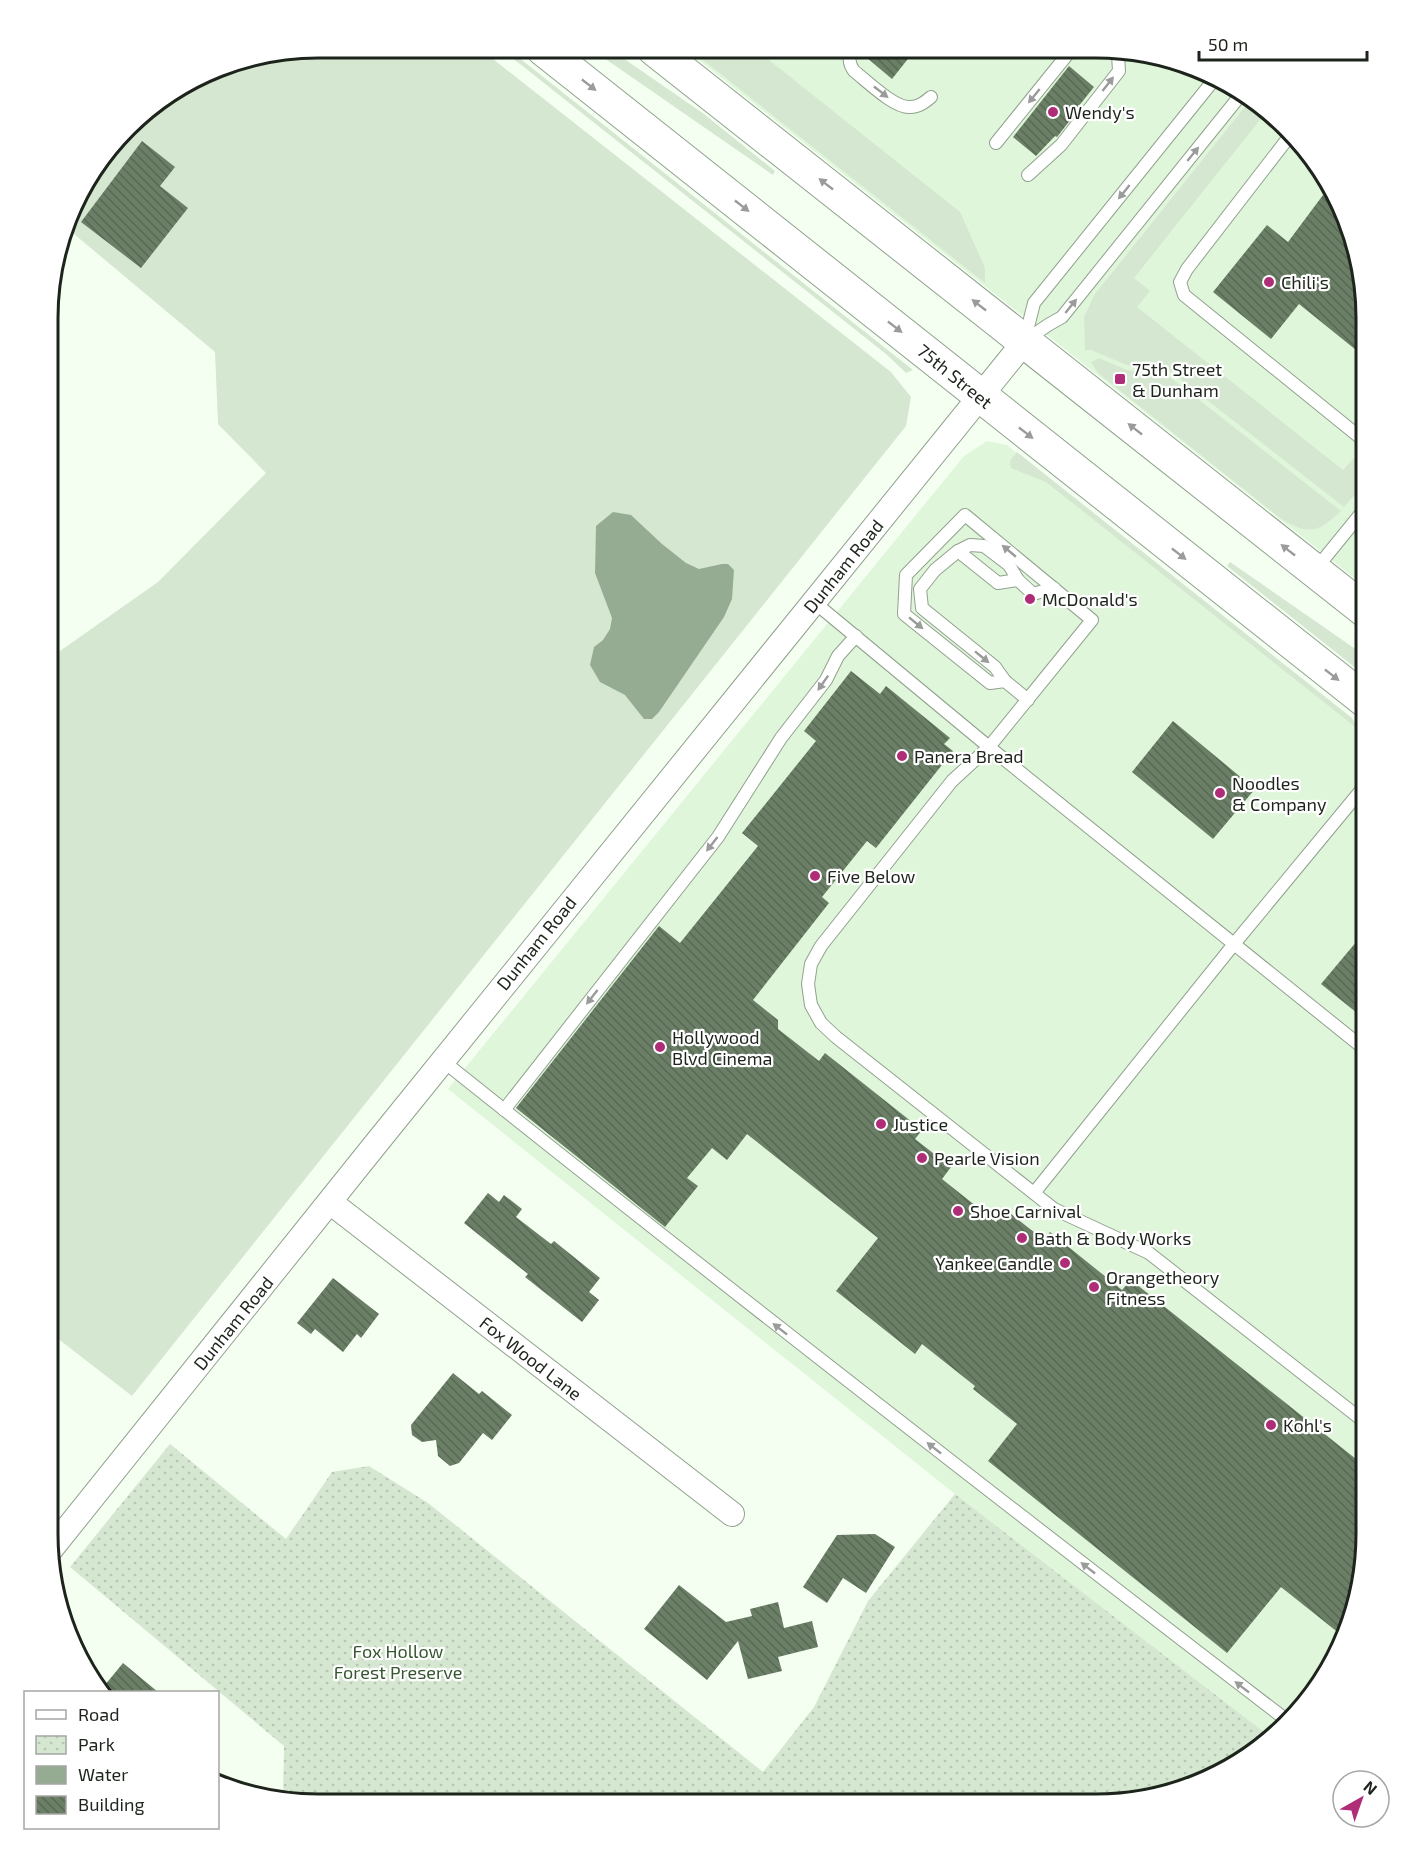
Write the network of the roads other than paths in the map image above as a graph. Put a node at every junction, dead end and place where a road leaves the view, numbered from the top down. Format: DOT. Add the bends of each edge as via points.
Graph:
graph roads {
  1 [pos="554,58"];
  2 [pos="665,58"];
  3 [pos="849,58"];
  4 [pos="1065,58"];
  5 [pos="1118,59"];
  6 [pos="1211,85"];
  7 [pos="931,97"];
  8 [pos="1237,99"];
  9 [pos="1286,141"];
  10 [pos="996,143"];
  11 [pos="1028,175"];
  12 [pos="1025,341"];
  13 [pos="980,396"];
  14 [pos="1356,433"];
  15 [pos="1356,519"];
  16 [pos="958,551"];
  17 [pos="1314,571"];
  18 [pos="1018,580"];
  19 [pos="1054,588"];
  20 [pos="814,602"];
  21 [pos="1356,603"];
  22 [pos="856,636"];
  23 [pos="1005,681"];
  24 [pos="1356,693"];
  25 [pos="1028,700"];
  26 [pos="989,747"];
  27 [pos="1356,796"];
  28 [pos="1234,944"];
  29 [pos="1356,1042"];
  30 [pos="443,1061"];
  31 [pos="504,1110"];
  32 [pos="1034,1193"];
  33 [pos="330,1202"];
  34 [pos="1356,1415"];
  35 [pos="732,1514"];
  36 [pos="58,1540"];
  37 [pos="1282,1716"];
  1 -- 13 [label="main road, 75th Street, one-way"];
  12 -- 2 [label="main road, one-way"];
  3 -- 7 [label="lane, one-way" via="854,71 897,104 909,108"];
  4 -- 10 [label="lane, one-way"];
  11 -- 5 [label="lane, one-way" via="1060,145 1119,71"];
  6 -- 12 [label="lane, one-way" via="1034,303"];
  12 -- 8 [label="lane, one-way" via="1062,317"];
  9 -- 14 [label="lane" via="1180,282 1184,295"];
  12 -- 13 [label="street, Dunham Road"];
  17 -- 12 [label="main road, one-way"];
  13 -- 20 [label="street, Dunham Road"];
  13 -- 24 [label="main road, 75th Street, one-way"];
  15 -- 17 [label="lane"];
  16 -- 18 [label="lane" via="998,583"];
  16 -- 18 [label="lane" via="970,545 984,546 1009,565"];
  16 -- 23 [label="lane, one-way" via="920,589 922,608 994,667"];
  17 -- 21 [label="main road"];
  18 -- 19 [label="lane" via="1034,594"];
  19 -- 23 [label="lane, one-way" via="965,515 906,574 904,614 990,682"];
  19 -- 25 [label="lane" via="1092,620"];
  20 -- 22 [label="lane"];
  20 -- 30 [label="street, Dunham Road"];
  22 -- 26 [label="lane"];
  22 -- 31 [label="lane, one-way" via="781,738 718,837"];
  23 -- 25 [label="lane"];
  25 -- 26 [label="lane"];
  26 -- 28 [label="lane"];
  26 -- 32 [label="lane" via="952,781 821,946 811,964 808,984 811,1005 821,1023 836,1037"];
  27 -- 28 [label="lane"];
  28 -- 29 [label="lane"];
  28 -- 32 [label="lane"];
  30 -- 31 [label="lane"];
  30 -- 33 [label="street, Dunham Road"];
  37 -- 31 [label="lane, one-way" via="887,1413"];
  32 -- 34 [label="lane" via="1054,1209 1149,1253"];
  33 -- 35 [label="street, Fox Wood Lane"];
  33 -- 36 [label="street, Dunham Road"];
}
